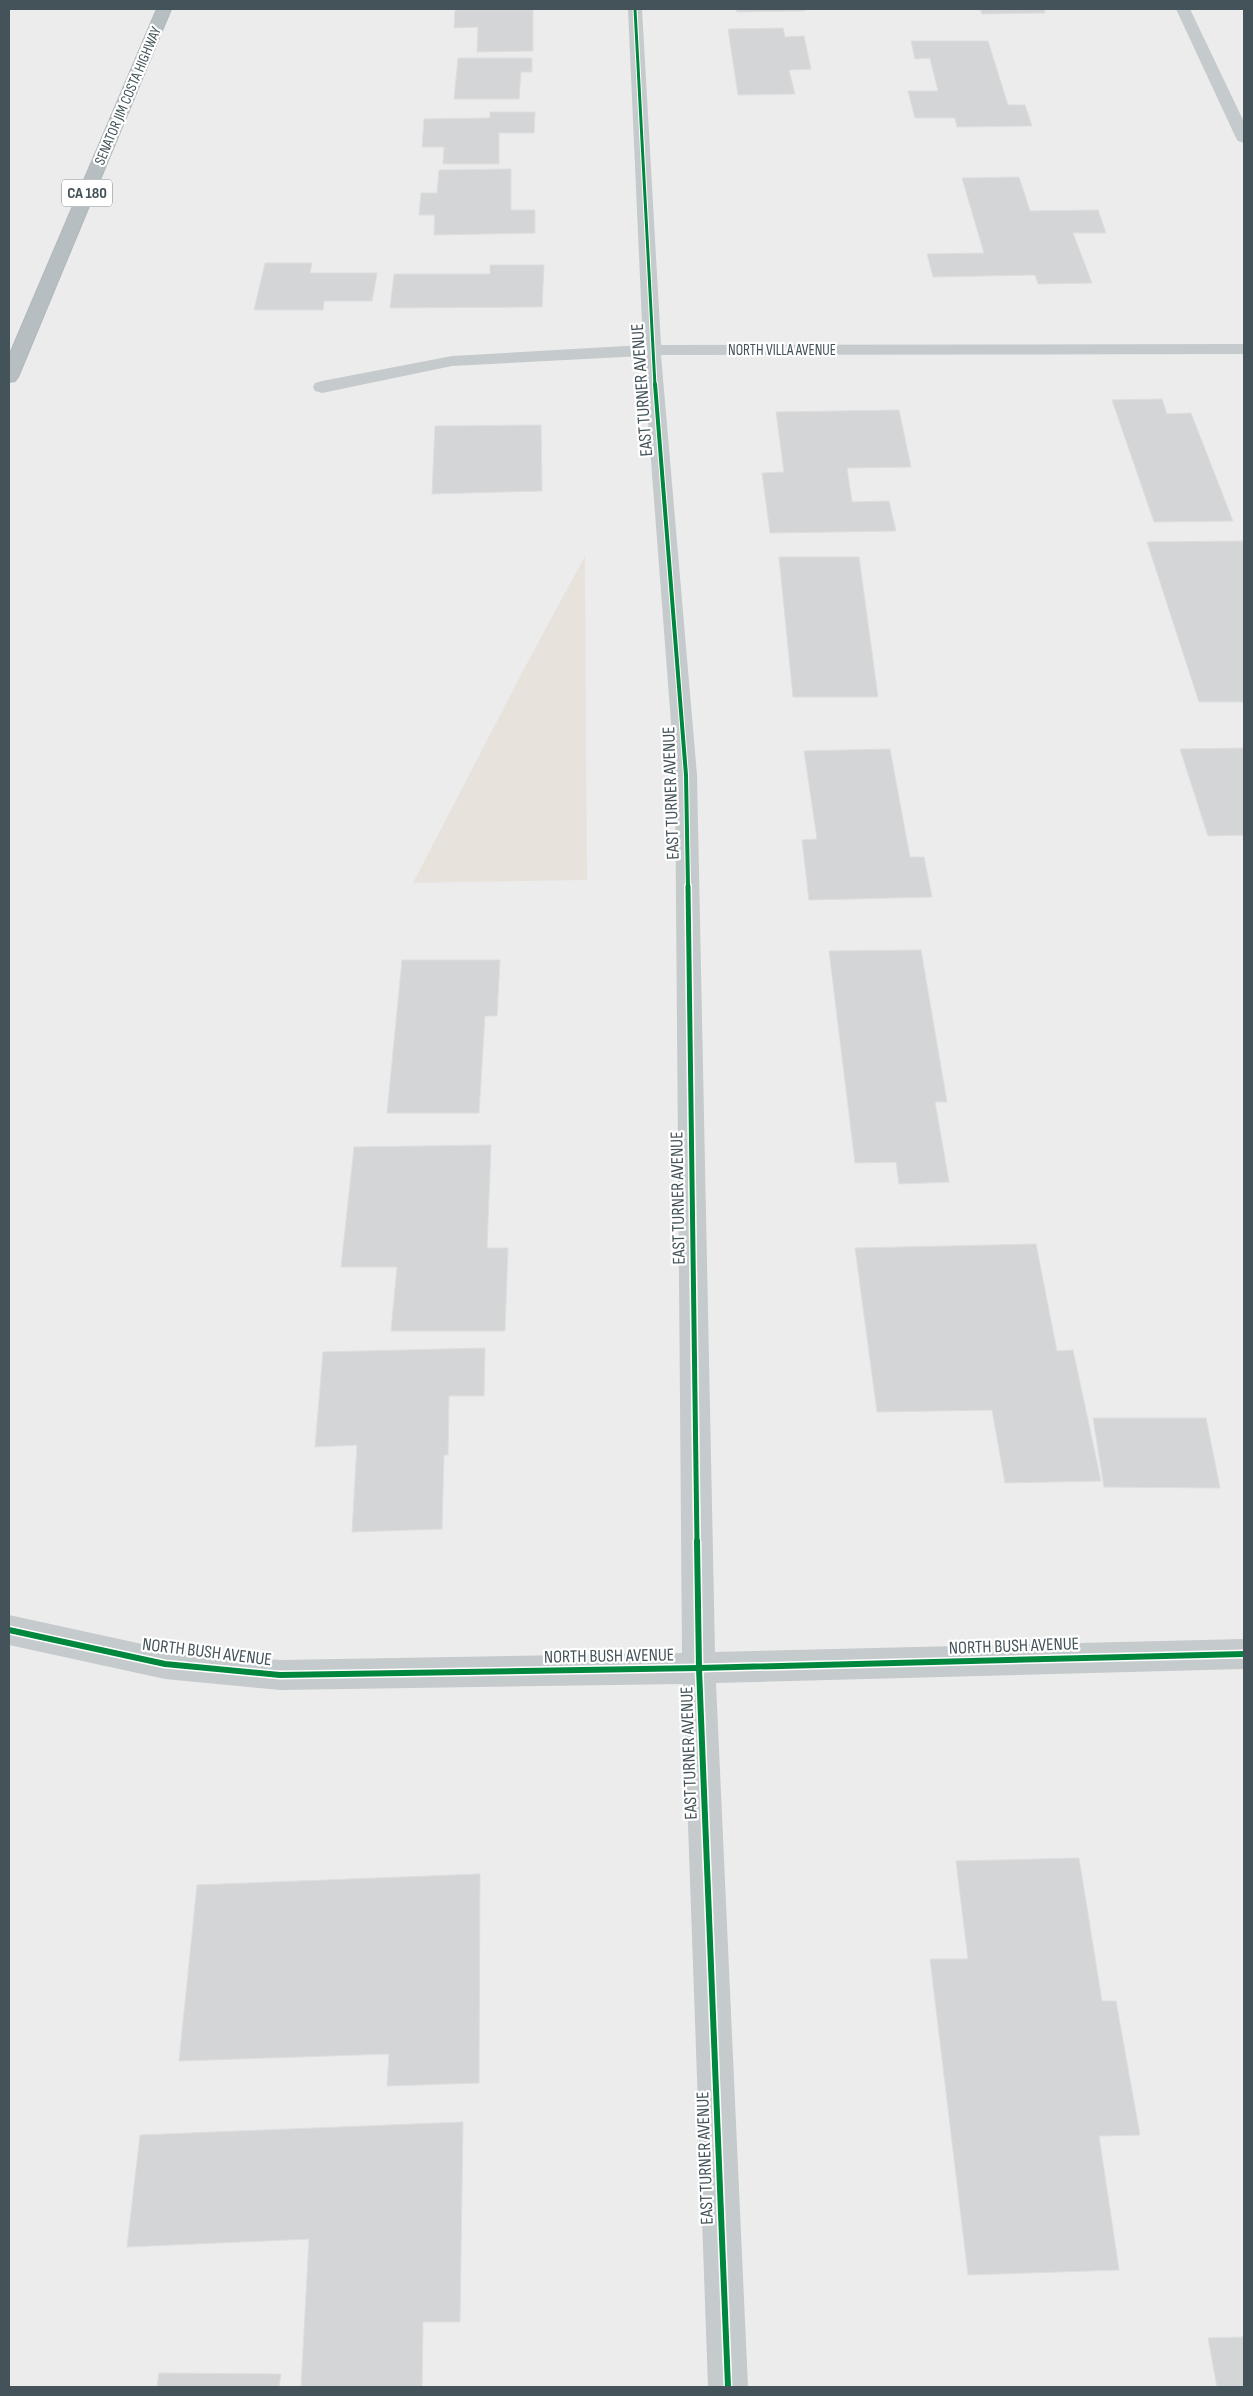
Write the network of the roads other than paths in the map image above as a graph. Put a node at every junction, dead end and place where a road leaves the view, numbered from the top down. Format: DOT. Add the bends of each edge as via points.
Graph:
graph roads {
  1 [pos="164,9"];
  2 [pos="635,9"];
  3 [pos="1183,9"];
  4 [pos="1244,138"];
  5 [pos="1244,349"];
  6 [pos="652,350"];
  7 [pos="9,377"];
  8 [pos="322,387"];
  9 [pos="9,1630"];
  10 [pos="1244,1654"];
  11 [pos="699,1668"];
  12 [pos="728,2387"];
  1 -- 7 [label="highway, SENATOR JIM COSTA HIGHWAY / CA 180"];
  2 -- 6 [label="street, EAST TURNER AVENUE"];
  3 -- 4 [label="street"];
  5 -- 6 [label="street, NORTH VILLA AVENUE"];
  6 -- 8 [label="street, NORTH VILLA AVENUE" via="452,360"];
  6 -- 11 [label="street, EAST TURNER AVENUE" via="686,775"];
  9 -- 11 [label="street, NORTH BUSH AVENUE" via="165,1664 280,1675"];
  10 -- 11 [label="street, NORTH BUSH AVENUE"];
  11 -- 12 [label="street, EAST TURNER AVENUE"];
}
